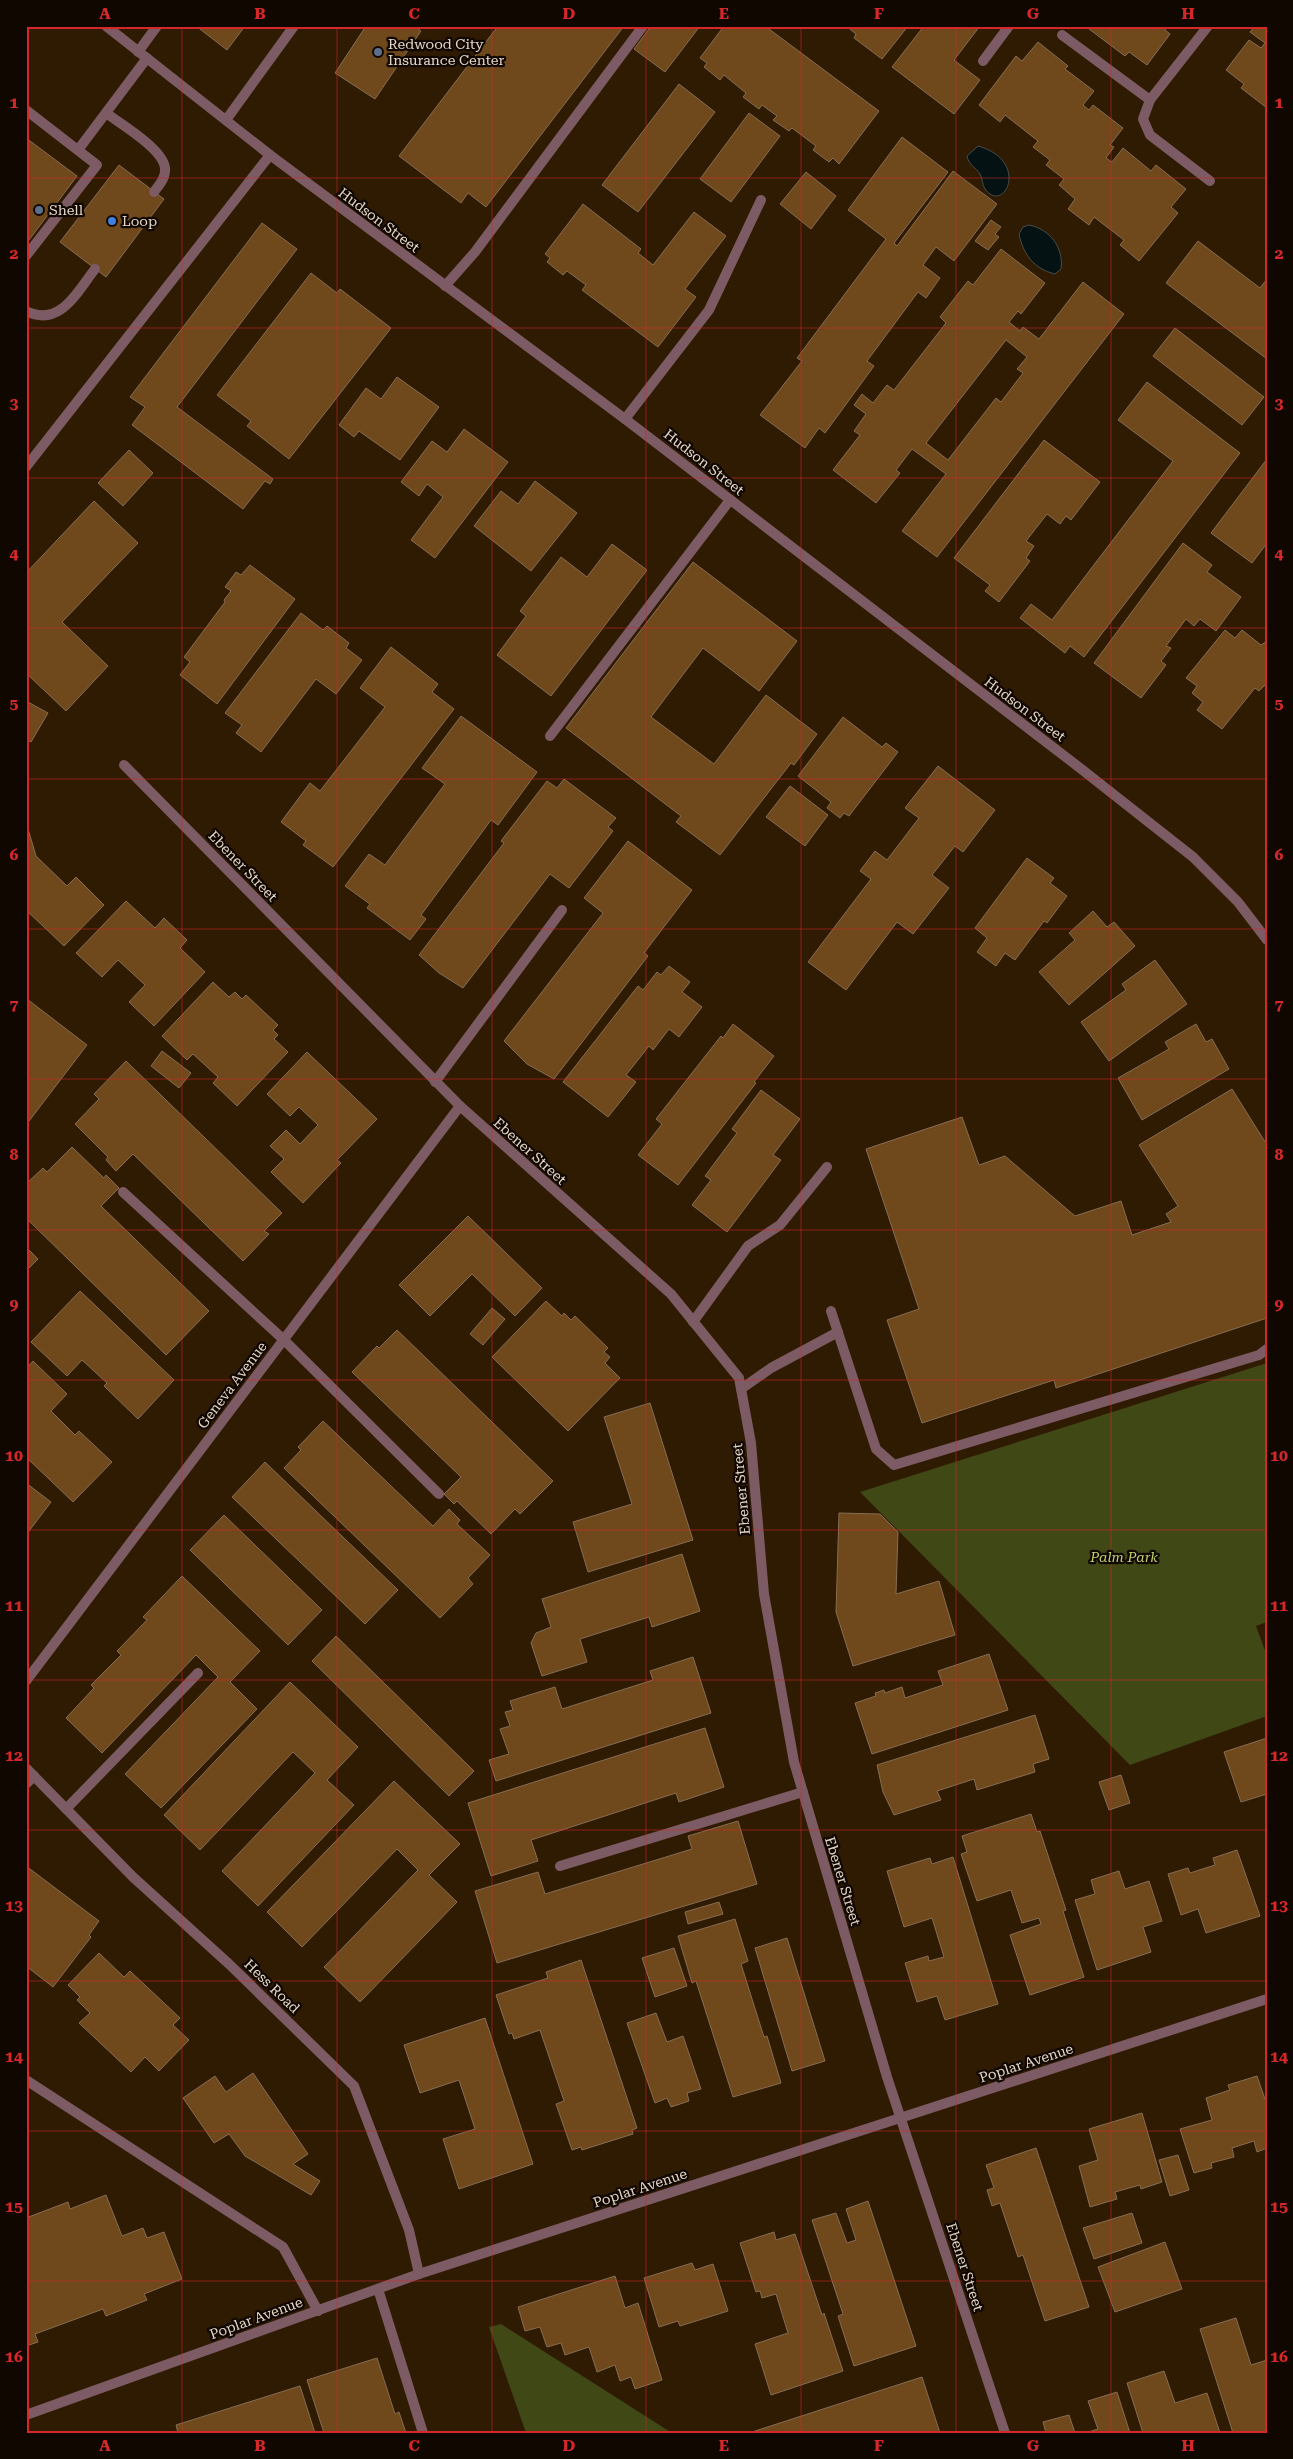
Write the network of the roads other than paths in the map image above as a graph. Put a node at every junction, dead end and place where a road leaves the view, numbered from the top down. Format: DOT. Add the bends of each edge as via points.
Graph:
graph roads {
  1 [pos="106,26"];
  2 [pos="157,26"];
  3 [pos="294,26"];
  4 [pos="643,26"];
  5 [pos="1009,26"];
  6 [pos="1208,26"];
  7 [pos="1062,35"];
  8 [pos="138,52"];
  9 [pos="147,58"];
  10 [pos="983,61"];
  11 [pos="1150,100"];
  12 [pos="26,110"];
  13 [pos="106,113"];
  14 [pos="226,120"];
  15 [pos="78,150"];
  16 [pos="270,155"];
  17 [pos="1210,181"];
  18 [pos="154,192"];
  19 [pos="761,200"];
  20 [pos="26,256"];
  21 [pos="95,269"];
  22 [pos="445,286"];
  23 [pos="26,311"];
  24 [pos="625,419"];
  25 [pos="26,467"];
  26 [pos="730,500"];
  27 [pos="550,736"];
  28 [pos="124,765"];
  29 [pos="562,910"];
  30 [pos="1267,940"];
  31 [pos="435,1082"];
  32 [pos="460,1106"];
  33 [pos="827,1167"];
  34 [pos="123,1192"];
  35 [pos="831,1311"];
  36 [pos="694,1322"];
  37 [pos="838,1332"];
  38 [pos="284,1340"];
  39 [pos="1267,1348"];
  40 [pos="741,1390"];
  41 [pos="439,1494"];
  42 [pos="198,1673"];
  43 [pos="26,1681"];
  44 [pos="26,1768"];
  45 [pos="34,1776"];
  46 [pos="26,1784"];
  47 [pos="803,1792"];
  48 [pos="66,1809"];
  49 [pos="560,1866"];
  50 [pos="1267,1999"];
  51 [pos="26,2080"];
  52 [pos="901,2118"];
  53 [pos="419,2274"];
  54 [pos="378,2289"];
  55 [pos="318,2311"];
  56 [pos="26,2415"];
  57 [pos="423,2433"];
  58 [pos="1005,2433"];
  1 -- 8 [label="street, Hudson Street"];
  2 -- 8 [label="street"];
  3 -- 14 [label="street"];
  4 -- 22 [label="street" via="475,252"];
  5 -- 10 [label="street"];
  6 -- 11 [label="street"];
  7 -- 11 [label="street"];
  8 -- 9 [label="street, Hudson Street"];
  9 -- 13 [label="street"];
  9 -- 14 [label="street, Hudson Street"];
  11 -- 17 [label="street" via="1143,120 1150,135"];
  12 -- 15 [label="street"];
  13 -- 15 [label="street"];
  13 -- 18 [label="street" via="163,160 164,178"];
  14 -- 16 [label="street, Hudson Street"];
  15 -- 20 [label="street" via="96,165"];
  16 -- 22 [label="street, Hudson Street"];
  16 -- 25 [label="street"];
  19 -- 24 [label="street" via="709,310"];
  21 -- 23 [label="street" via="66,307 57,313 48,317"];
  22 -- 24 [label="street, Hudson Street"];
  24 -- 26 [label="street, Hudson Street"];
  26 -- 27 [label="street"];
  26 -- 30 [label="street, Hudson Street" via="1192,857 1238,902"];
  28 -- 31 [label="street, Ebener Street"];
  29 -- 31 [label="street"];
  31 -- 32 [label="street, Ebener Street"];
  32 -- 36 [label="street, Ebener Street" via="670,1294"];
  32 -- 38 [label="street, Geneva Avenue"];
  33 -- 36 [label="street" via="780,1225 748,1246"];
  34 -- 38 [label="street"];
  35 -- 37 [label="street"];
  36 -- 40 [label="street, Ebener Street" via="739,1378"];
  37 -- 39 [label="street" via="876,1449 894,1465 1259,1355"];
  37 -- 40 [label="street" via="771,1368"];
  38 -- 41 [label="street"];
  38 -- 43 [label="street, Geneva Avenue"];
  40 -- 47 [label="street, Ebener Street" via="752,1443 764,1594 794,1762"];
  42 -- 48 [label="street"];
  44 -- 45 [label="street, Hess Road"];
  45 -- 46 [label="street"];
  45 -- 48 [label="street, Hess Road"];
  47 -- 49 [label="street"];
  47 -- 52 [label="street, Ebener Street"];
  48 -- 53 [label="street, Hess Road" via="133,1877 229,1964 354,2086 409,2230"];
  50 -- 52 [label="street, Poplar Avenue"];
  51 -- 55 [label="street" via="283,2246"];
  52 -- 53 [label="street, Poplar Avenue"];
  52 -- 58 [label="street, Ebener Street"];
  53 -- 54 [label="street, Poplar Avenue"];
  54 -- 55 [label="street, Poplar Avenue"];
  54 -- 57 [label="street"];
  55 -- 56 [label="street, Poplar Avenue"];
}
